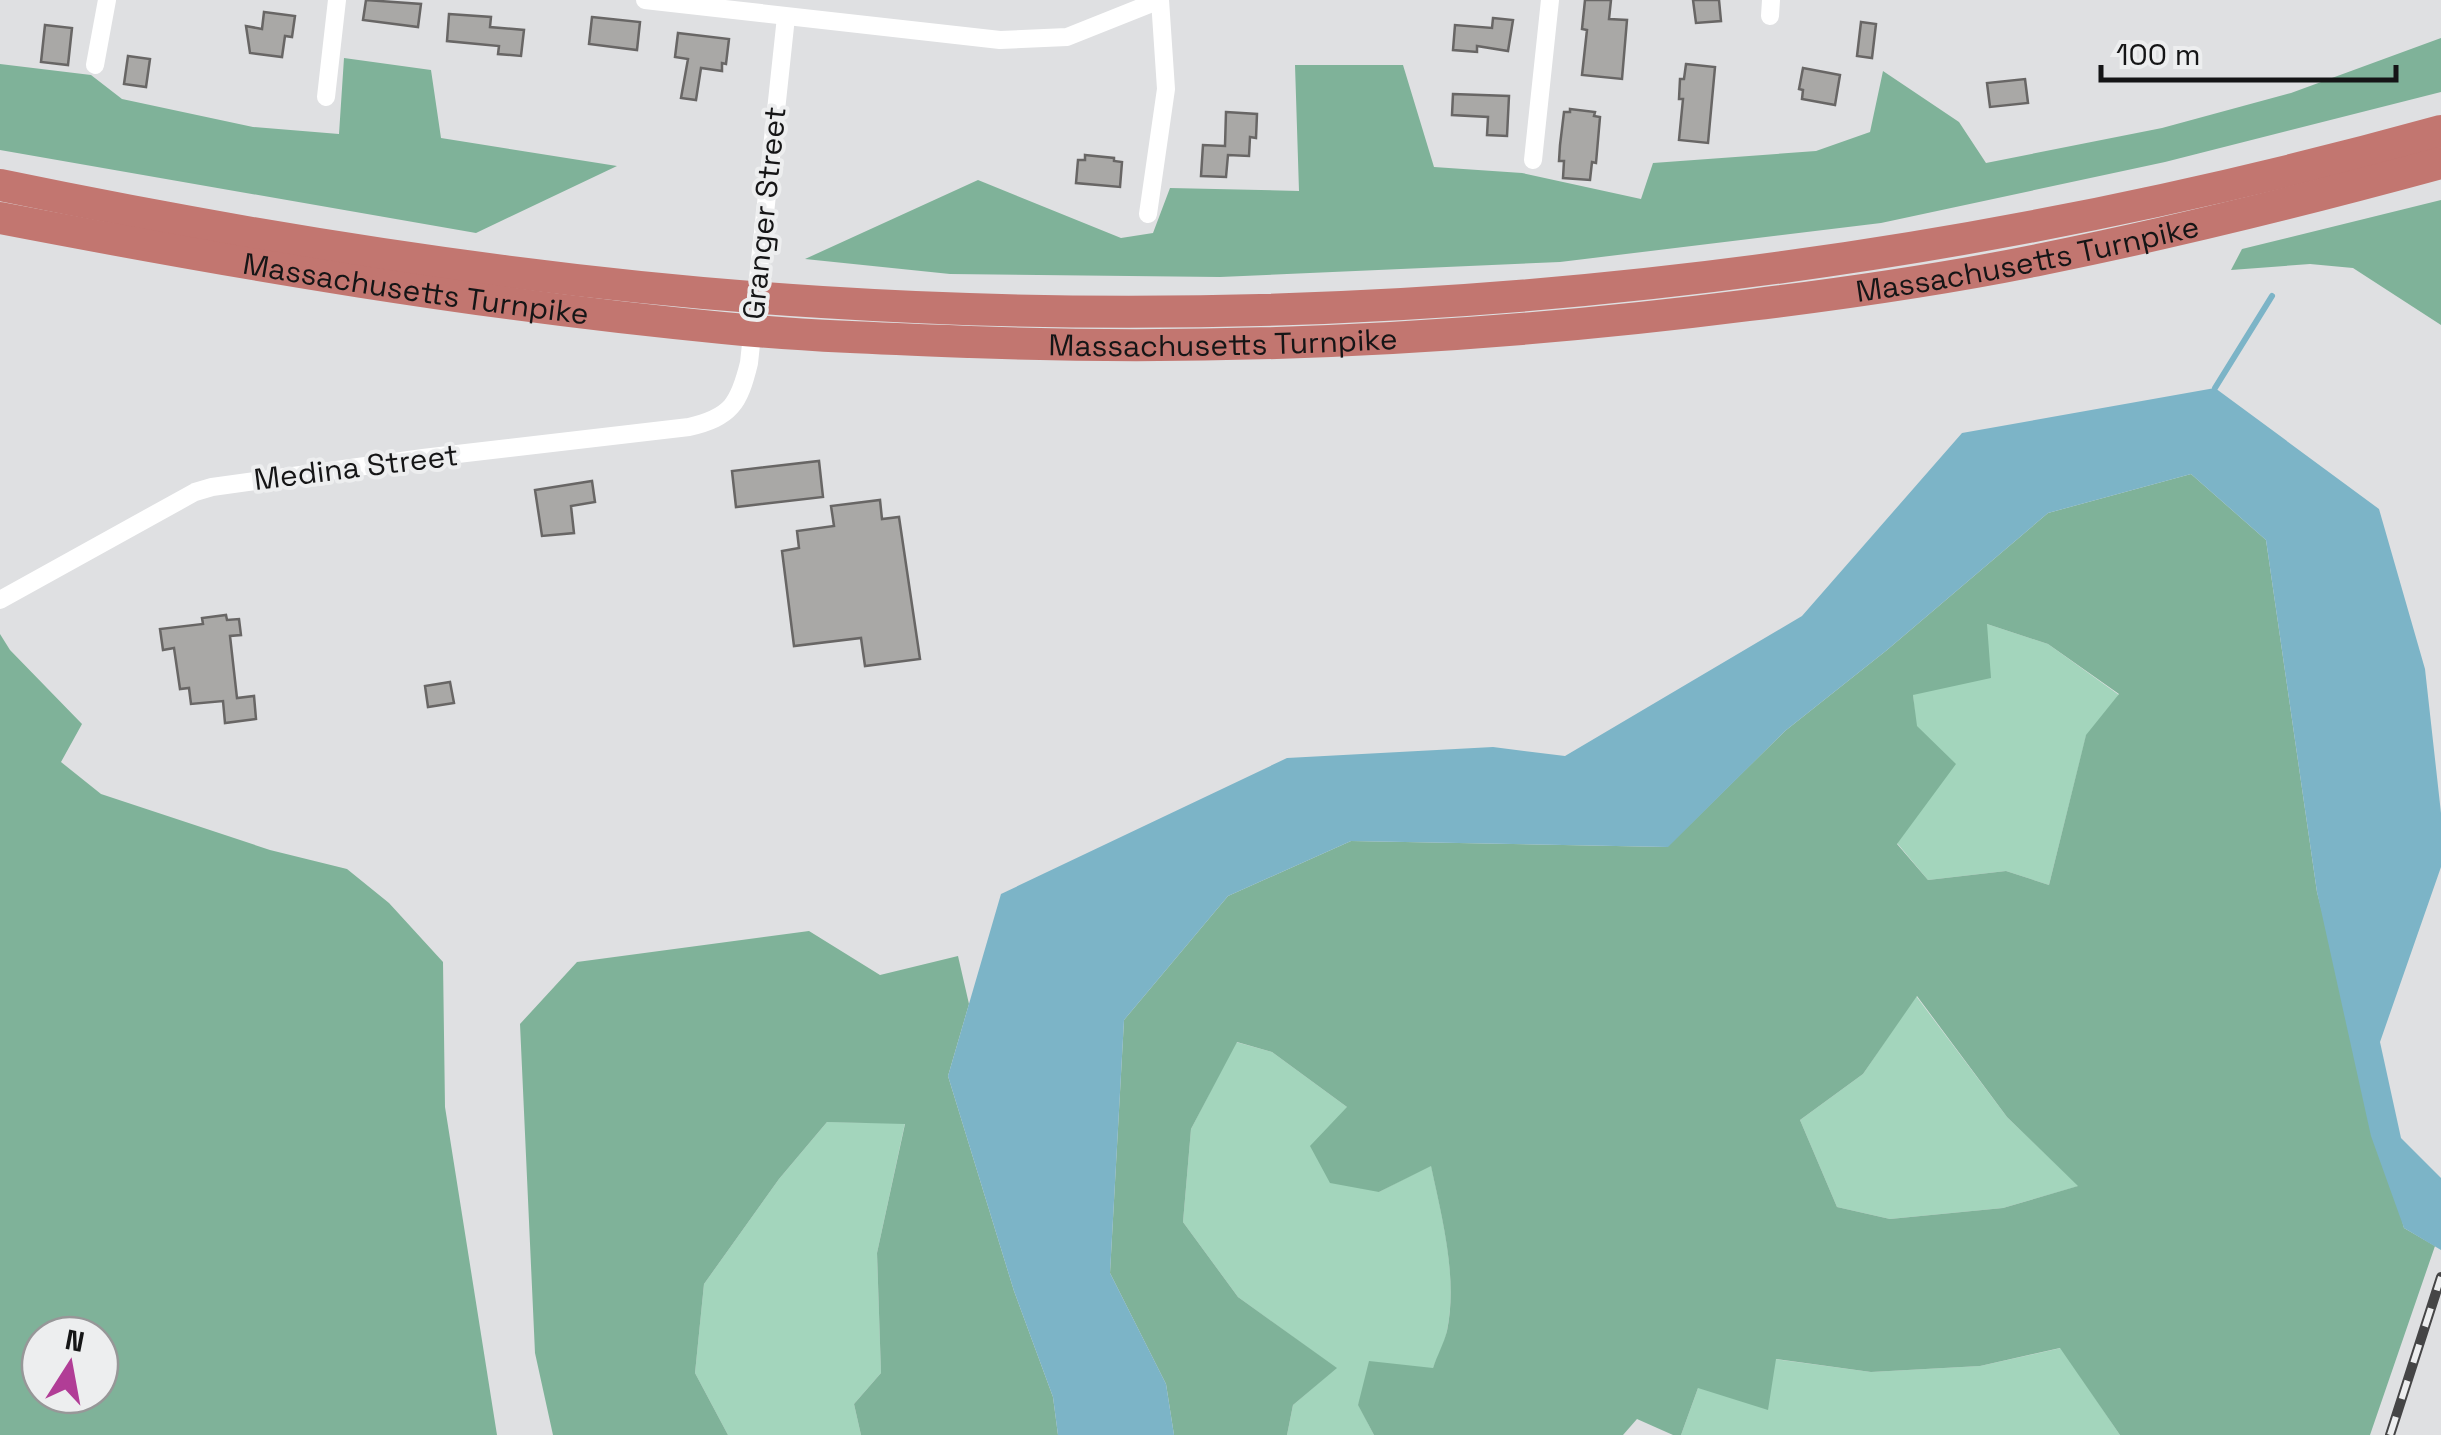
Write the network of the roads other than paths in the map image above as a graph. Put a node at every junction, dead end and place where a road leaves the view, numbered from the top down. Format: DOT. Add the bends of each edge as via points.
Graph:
graph roads {
  1 [pos="107,0"];
  2 [pos="337,0"];
  3 [pos="644,0"];
  4 [pos="1160,0"];
  5 [pos="1550,0"];
  6 [pos="786,17"];
  7 [pos="95,66"];
  8 [pos="326,97"];
  9 [pos="2441,131"];
  10 [pos="1533,160"];
  11 [pos="2441,163"];
  12 [pos="0,186"];
  13 [pos="1148,214"];
  14 [pos="0,218"];
  15 [pos="733,406"];
  16 [pos="0,600"];
  1 -- 7 [label="street"];
  2 -- 8 [label="street"];
  3 -- 6 [label="street"];
  4 -- 6 [label="street" via="1067,37 1000,40"];
  4 -- 13 [label="street" via="1166,89"];
  5 -- 10 [label="street"];
  6 -- 15 [label="street, Granger Street" via="749,363"];
  9 -- 12 [label="highway, Massachusetts Turnpike" via="2249,181 1892,252 1654,284 1276,311 1036,311 756,297 366,250"];
  11 -- 14 [label="highway, Massachusetts Turnpike" via="2042,260 1856,292 1627,321 1244,346 1077,346 754,331 510,304"];
  15 -- 16 [label="street, Medina Street" via="689,427 212,486"];
}
